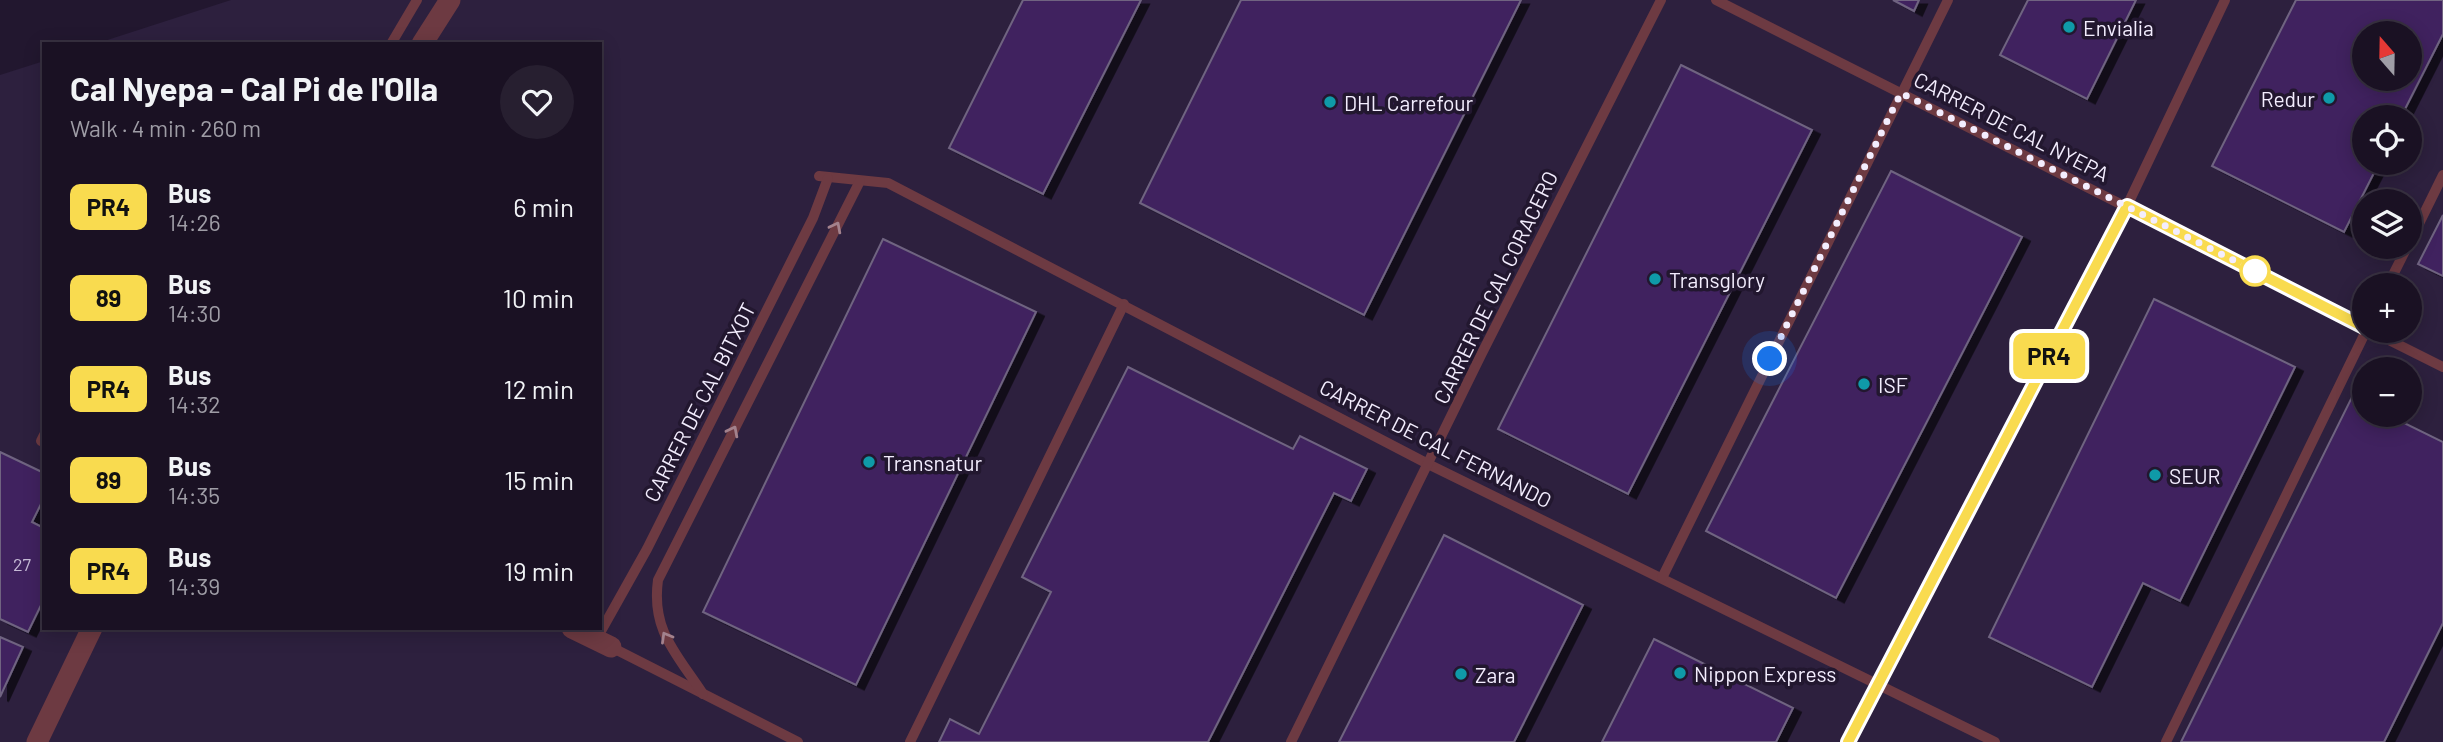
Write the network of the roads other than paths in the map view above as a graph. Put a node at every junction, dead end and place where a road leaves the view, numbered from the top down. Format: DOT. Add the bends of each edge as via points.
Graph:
graph roads {
  1 [pos="417,0"];
  2 [pos="450,0"];
  3 [pos="1661,0"];
  4 [pos="1716,0"];
  5 [pos="1948,0"];
  6 [pos="2225,0"];
  7 [pos="392,42"];
  8 [pos="423,42"];
  9 [pos="1901,93"];
  10 [pos="2443,175"];
  11 [pos="823,177"];
  12 [pos="860,181"];
  13 [pos="2127,206"];
  14 [pos="2422,218"];
  15 [pos="1124,304"];
  16 [pos="2352,322"];
  17 [pos="2358,343"];
  18 [pos="2395,343"];
  19 [pos="2443,367"];
  20 [pos="1430,465"];
  21 [pos="1662,578"];
  22 [pos="91,630"];
  23 [pos="576,630"];
  24 [pos="603,644"];
  25 [pos="1878,682"];
  26 [pos="704,694"];
  27 [pos="37,742"];
  28 [pos="797,742"];
  29 [pos="910,742"];
  30 [pos="1292,742"];
  31 [pos="1848,742"];
  32 [pos="1995,742"];
  33 [pos="2166,742"];
  1 -- 7 [label="lane"];
  2 -- 8 [label="street"];
  3 -- 20 [label="lane, CARRER DE CAL CORACERO"];
  4 -- 9 [label="lane, CARRER DE CAL NYEPA"];
  5 -- 9 [label="lane"];
  6 -- 13 [label="lane"];
  9 -- 13 [label="lane, CARRER DE CAL NYEPA"];
  9 -- 21 [label="lane"];
  10 -- 14 [label="lane"];
  11 -- 12 [label="lane, CARRER DE CAL FERNANDO"];
  11 -- 24 [label="lane, CARRER DE CAL BITXOT" via="794,255"];
  12 -- 15 [label="lane, CARRER DE CAL FERNANDO" via="888,183"];
  26 -- 12 [label="lane, one-way" via="663,635 654,599 658,580"];
  13 -- 16 [label="lane, CARRER DE CAL NYEPA"];
  13 -- 25 [label="lane"];
  15 -- 20 [label="lane, CARRER DE CAL FERNANDO"];
  15 -- 29 [label="lane"];
  17 -- 33 [label="lane"];
  18 -- 19 [label="lane"];
  20 -- 21 [label="lane, CARRER DE CAL FERNANDO"];
  20 -- 30 [label="lane, CARRER DE CAL CORACERO"];
  21 -- 25 [label="lane, CARRER DE CAL FERNANDO"];
  22 -- 27 [label="street"];
  23 -- 24 [label="street"];
  24 -- 26 [label="lane"];
  25 -- 31 [label="lane"];
  25 -- 32 [label="lane, CARRER DE CAL FERNANDO"];
  26 -- 28 [label="lane"];
}
